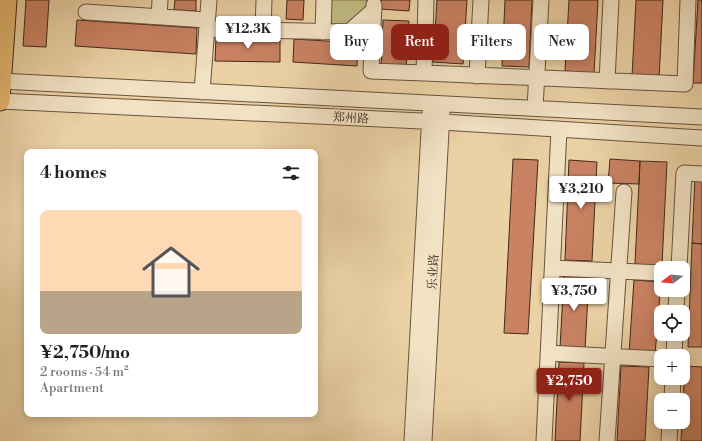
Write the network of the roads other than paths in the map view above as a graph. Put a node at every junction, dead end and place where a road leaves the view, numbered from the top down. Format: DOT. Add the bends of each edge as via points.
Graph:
graph roads {
  1 [pos="7,0"];
  2 [pos="160,0"];
  3 [pos="209,0"];
  4 [pos="264,0"];
  5 [pos="324,0"];
  6 [pos="426,0"];
  7 [pos="481,0"];
  8 [pos="541,0"];
  9 [pos="611,0"];
  10 [pos="688,0"];
  11 [pos="374,5"];
  12 [pos="106,7"];
  13 [pos="86,12"];
  14 [pos="159,17"];
  15 [pos="207,24"];
  16 [pos="263,30"];
  17 [pos="322,32"];
  18 [pos="424,73"];
  19 [pos="477,76"];
  20 [pos="538,78"];
  21 [pos="1,81"];
  22 [pos="607,81"];
  23 [pos="202,92"];
  24 [pos="0,101"];
  25 [pos="437,104"];
  26 [pos="535,108"];
  27 [pos="702,117"];
  28 [pos="436,121"];
  29 [pos="559,129"];
  30 [pos="702,138"];
  31 [pos="702,174"];
  32 [pos="624,192"];
  33 [pos="679,261"];
  34 [pos="553,268"];
  35 [pos="618,271"];
  36 [pos="654,273"];
  37 [pos="548,353"];
  38 [pos="612,357"];
  39 [pos="654,359"];
  40 [pos="670,429"];
  41 [pos="412,441"];
  42 [pos="424,441"];
  43 [pos="544,441"];
  44 [pos="607,441"];
  45 [pos="669,441"];
  1 -- 21 [label="main road"];
  2 -- 14 [label="street"];
  3 -- 15 [label="street"];
  4 -- 16 [label="street"];
  5 -- 17 [label="street"];
  6 -- 18 [label="street"];
  7 -- 19 [label="street"];
  8 -- 20 [label="street"];
  9 -- 22 [label="street"];
  10 -- 22 [label="street" via="685,84"];
  11 -- 17 [label="street" via="349,32"];
  11 -- 18 [label="street" via="371,70"];
  12 -- 13 [label="street"];
  12 -- 14 [label="street"];
  14 -- 15 [label="street"];
  15 -- 16 [label="street"];
  15 -- 23 [label="street"];
  16 -- 17 [label="street"];
  18 -- 19 [label="street"];
  19 -- 20 [label="street"];
  20 -- 22 [label="street"];
  20 -- 26 [label="street"];
  21 -- 23 [label="street, 郑州路"];
  21 -- 24 [label="main road"];
  23 -- 25 [label="street, 郑州路"];
  24 -- 28 [label="street, 郑州路"];
  25 -- 26 [label="street, 郑州路"];
  25 -- 28 [label="street, 乐业路"];
  26 -- 27 [label="street, 郑州路"];
  28 -- 29 [label="street, 郑州路"];
  28 -- 41 [label="street, 乐业路"];
  28 -- 42 [label="street, 乐业路"];
  29 -- 30 [label="street, 郑州路"];
  29 -- 34 [label="street"];
  31 -- 33 [label="street" via="684,173"];
  32 -- 35 [label="street"];
  34 -- 35 [label="street"];
  34 -- 37 [label="street"];
  35 -- 36 [label="street"];
  35 -- 38 [label="street"];
  37 -- 38 [label="street"];
  37 -- 43 [label="street"];
  38 -- 39 [label="street"];
  38 -- 44 [label="street"];
  40 -- 45 [label="street"];
}
